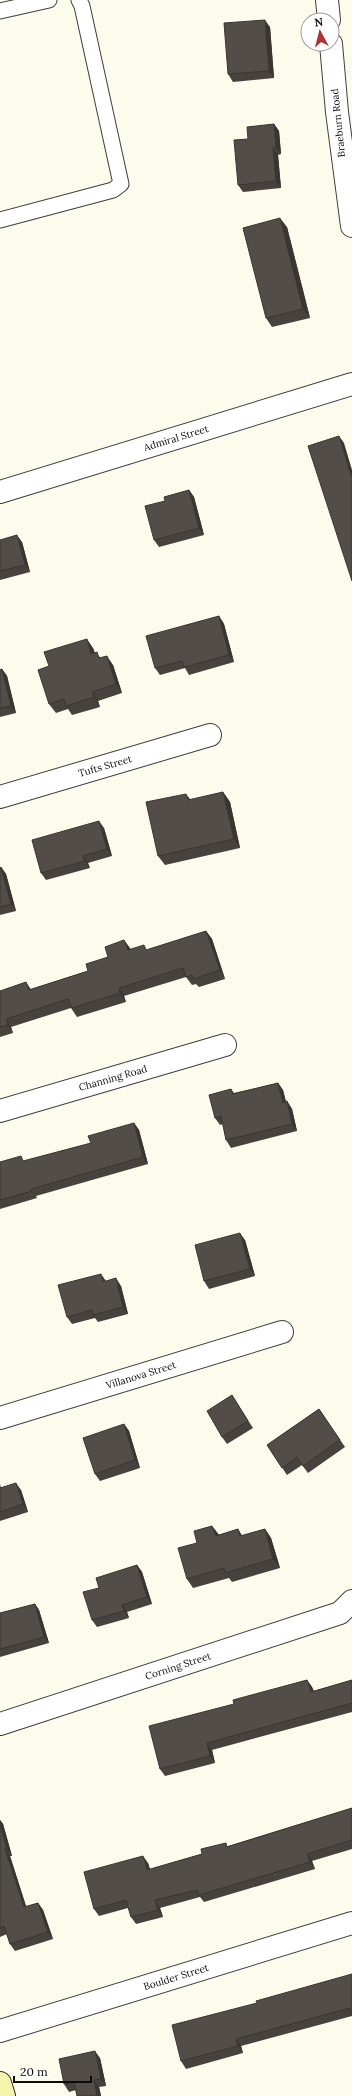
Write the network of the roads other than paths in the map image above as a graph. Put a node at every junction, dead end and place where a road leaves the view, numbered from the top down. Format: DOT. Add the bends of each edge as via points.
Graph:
graph roads {
  1 [pos="49,0"];
  2 [pos="79,0"];
  3 [pos="327,0"];
  4 [pos="0,11"];
  5 [pos="328,12"];
  6 [pos="332,52"];
  7 [pos="0,220"];
  8 [pos="352,226"];
  9 [pos="352,384"];
  10 [pos="0,492"];
  11 [pos="210,735"];
  12 [pos="0,797"];
  13 [pos="225,1045"];
  14 [pos="0,1111"];
  15 [pos="282,1332"];
  16 [pos="0,1418"];
  17 [pos="352,1601"];
  18 [pos="0,1724"];
  19 [pos="352,1923"];
  20 [pos="0,2031"];
  21 [pos="0,2083"];
  22 [pos="4,2096"];
  1 -- 4 [label="lane"];
  2 -- 7 [label="lane" via="121,184 113,190"];
  3 -- 5 [label="street"];
  6 -- 8 [label="street, Braeburn Road"];
  9 -- 10 [label="street, Admiral Street"];
  11 -- 12 [label="street, Tufts Street"];
  13 -- 14 [label="street, Channing Road"];
  15 -- 16 [label="street, Villanova Street"];
  17 -- 18 [label="street, Corning Street" via="340,1613"];
  19 -- 20 [label="street, Boulder Street"];
  21 -- 22 [label="main road"];
}
